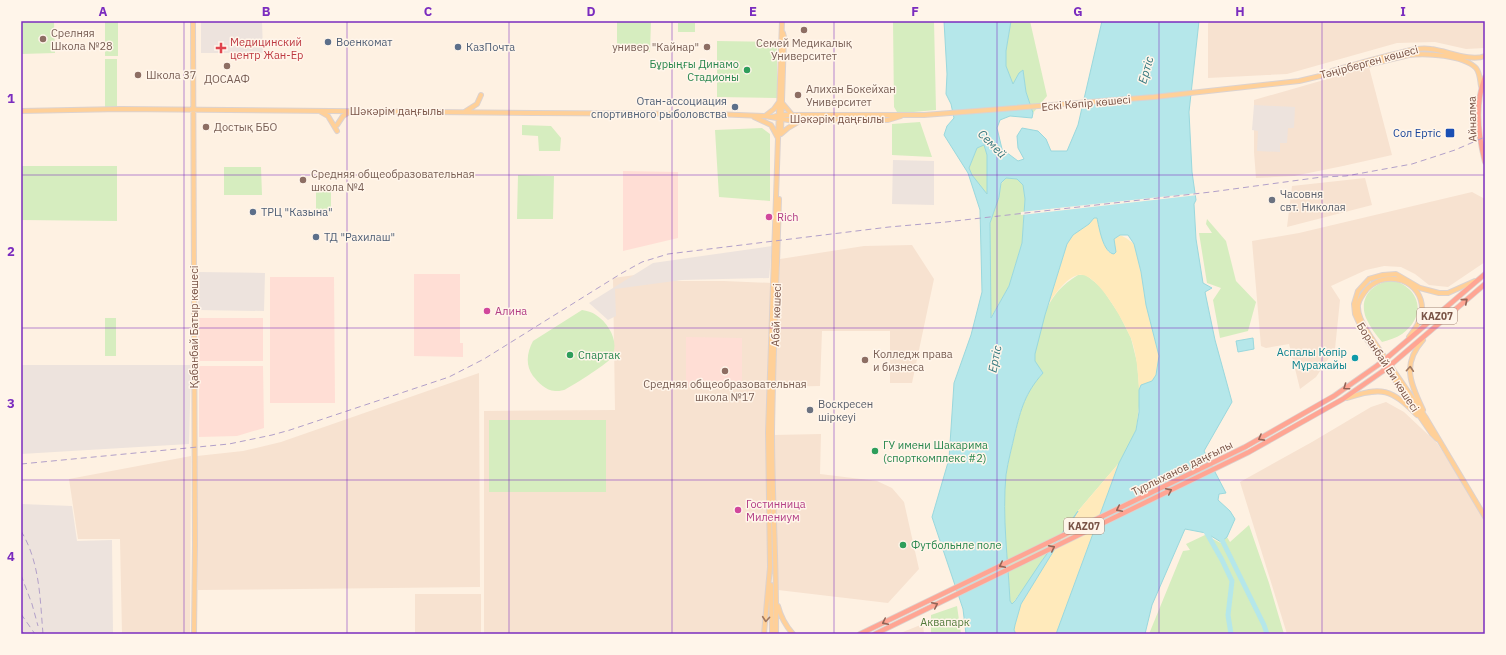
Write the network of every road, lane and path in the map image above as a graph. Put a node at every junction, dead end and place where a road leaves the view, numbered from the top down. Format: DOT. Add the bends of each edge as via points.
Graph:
graph roads {
  1 [pos="193,21"];
  2 [pos="782,21"];
  3 [pos="783,35"];
  4 [pos="1485,56"];
  5 [pos="1485,77"];
  6 [pos="1299,81"];
  7 [pos="1481,86"];
  8 [pos="481,95"];
  9 [pos="780,100"];
  10 [pos="783,104"];
  11 [pos="21,110"];
  12 [pos="194,110"];
  13 [pos="317,111"];
  14 [pos="351,111"];
  15 [pos="465,112"];
  16 [pos="924,115"];
  17 [pos="752,116"];
  18 [pos="765,116"];
  19 [pos="793,116"];
  20 [pos="900,116"];
  21 [pos="781,117"];
  22 [pos="801,121"];
  23 [pos="337,125"];
  24 [pos="337,131"];
  25 [pos="780,137"];
  26 [pos="1485,162"];
  27 [pos="1483,276"];
  28 [pos="1402,278"];
  29 [pos="1485,284"];
  30 [pos="1431,330"];
  31 [pos="1406,343"];
  32 [pos="1343,399"];
  33 [pos="1425,420"];
  34 [pos="1485,517"];
  35 [pos="770,577"];
  36 [pos="777,599"];
  37 [pos="194,634"];
  38 [pos="764,634"];
  39 [pos="772,634"];
  40 [pos="776,634"];
  41 [pos="792,634"];
  42 [pos="860,634"];
  43 [pos="875,634"];
  1 -- 12 [label="main road, Қабанбай Батыр көшесі"];
  2 -- 3 [label="main road, Абай көшесі"];
  3 -- 9 [label="main road, Абай көшесі"];
  3 -- 10 [label="main road, Абай көшесі"];
  4 -- 6 [label="main road, Тәңірберген көшесі" via="1469,57 1430,48 1418,48"];
  5 -- 7 [label="highway, Айналма"];
  6 -- 7 [label="main road, Тәңірберген көшесі" via="1419,53 1445,56 1476,68"];
  6 -- 16 [label="main road, Ескі Көпір көшесі" via="1154,97"];
  7 -- 26 [label="highway, Айналма" via="1479,129"];
  8 -- 15 [label="main road" via="477,104"];
  9 -- 18 [label="main road"];
  9 -- 21 [label="main road, Абай көшесі"];
  10 -- 19 [label="main road"];
  10 -- 21 [label="main road, Абай көшесі"];
  11 -- 12 [label="main road, Шәкәрім даңғылы"];
  12 -- 13 [label="main road, Шәкәрім даңғылы"];
  12 -- 37 [label="main road, Қабанбай Батыр көшесі"];
  13 -- 14 [label="main road, Шәкәрім даңғылы"];
  13 -- 24 [label="main road" via="328,116"];
  14 -- 15 [label="main road, Шәкәрім даңғылы"];
  14 -- 23 [label="main road" via="343,116"];
  15 -- 17 [label="main road, Шәкәрім даңғылы"];
  16 -- 20 [label="main road, Шәкәрім даңғылы"];
  17 -- 18 [label="main road, Шәкәрім даңғылы"];
  17 -- 25 [label="main road" via="771,125"];
  18 -- 21 [label="main road, Шәкәрім даңғылы"];
  19 -- 20 [label="main road, Шәкәрім даңғылы"];
  19 -- 21 [label="main road, Шәкәрім даңғылы"];
  20 -- 22 [label="main road, Шәкәрім даңғылы" via="888,120"];
  21 -- 22 [label="main road, Шәкәрім даңғылы"];
  21 -- 25 [label="main road, Абай көшесі"];
  22 -- 25 [label="main road" via="788,128"];
  25 -- 35 [label="main road, Абай көшесі" via="768,432"];
  25 -- 36 [label="main road, Абай көшесі" via="772,432"];
  27 -- 28 [label="main road" via="1448,293 1420,288"];
  27 -- 31 [label="highway, Тұрлыханов даңғылы / KAZ07"];
  28 -- 31 [label="main road" via="1420,298 1422,310 1419,324"];
  28 -- 33 [label="main road, Боранбай Би көшесі" via="1396,274 1369,279 1358,291 1354,304 1355,314 1366,338"];
  30 -- 29 [label="highway, Тұрлыханов даңғылы / KAZ07, one-way"];
  30 -- 32 [label="highway, Тұрлыханов даңғылы / KAZ07, bridge" via="1382,371"];
  33 -- 30 [label="main road, one-way" via="1413,389 1409,369 1414,352"];
  31 -- 42 [label="highway, Тұрлыханов даңғылы / KAZ07, one-way, bridge" via="1334,396 1245,447"];
  32 -- 33 [label="main road" via="1372,390 1383,391 1404,402"];
  43 -- 32 [label="highway, Тұрлыханов даңғылы / KAZ07, one-way" via="1237,458"];
  33 -- 34 [label="main road, Боранбай Би көшесі"];
  35 -- 38 [label="main road, one-way"];
  35 -- 39 [label="main road"];
  36 -- 40 [label="main road"];
  36 -- 41 [label="main road" via="780,616"];
}
